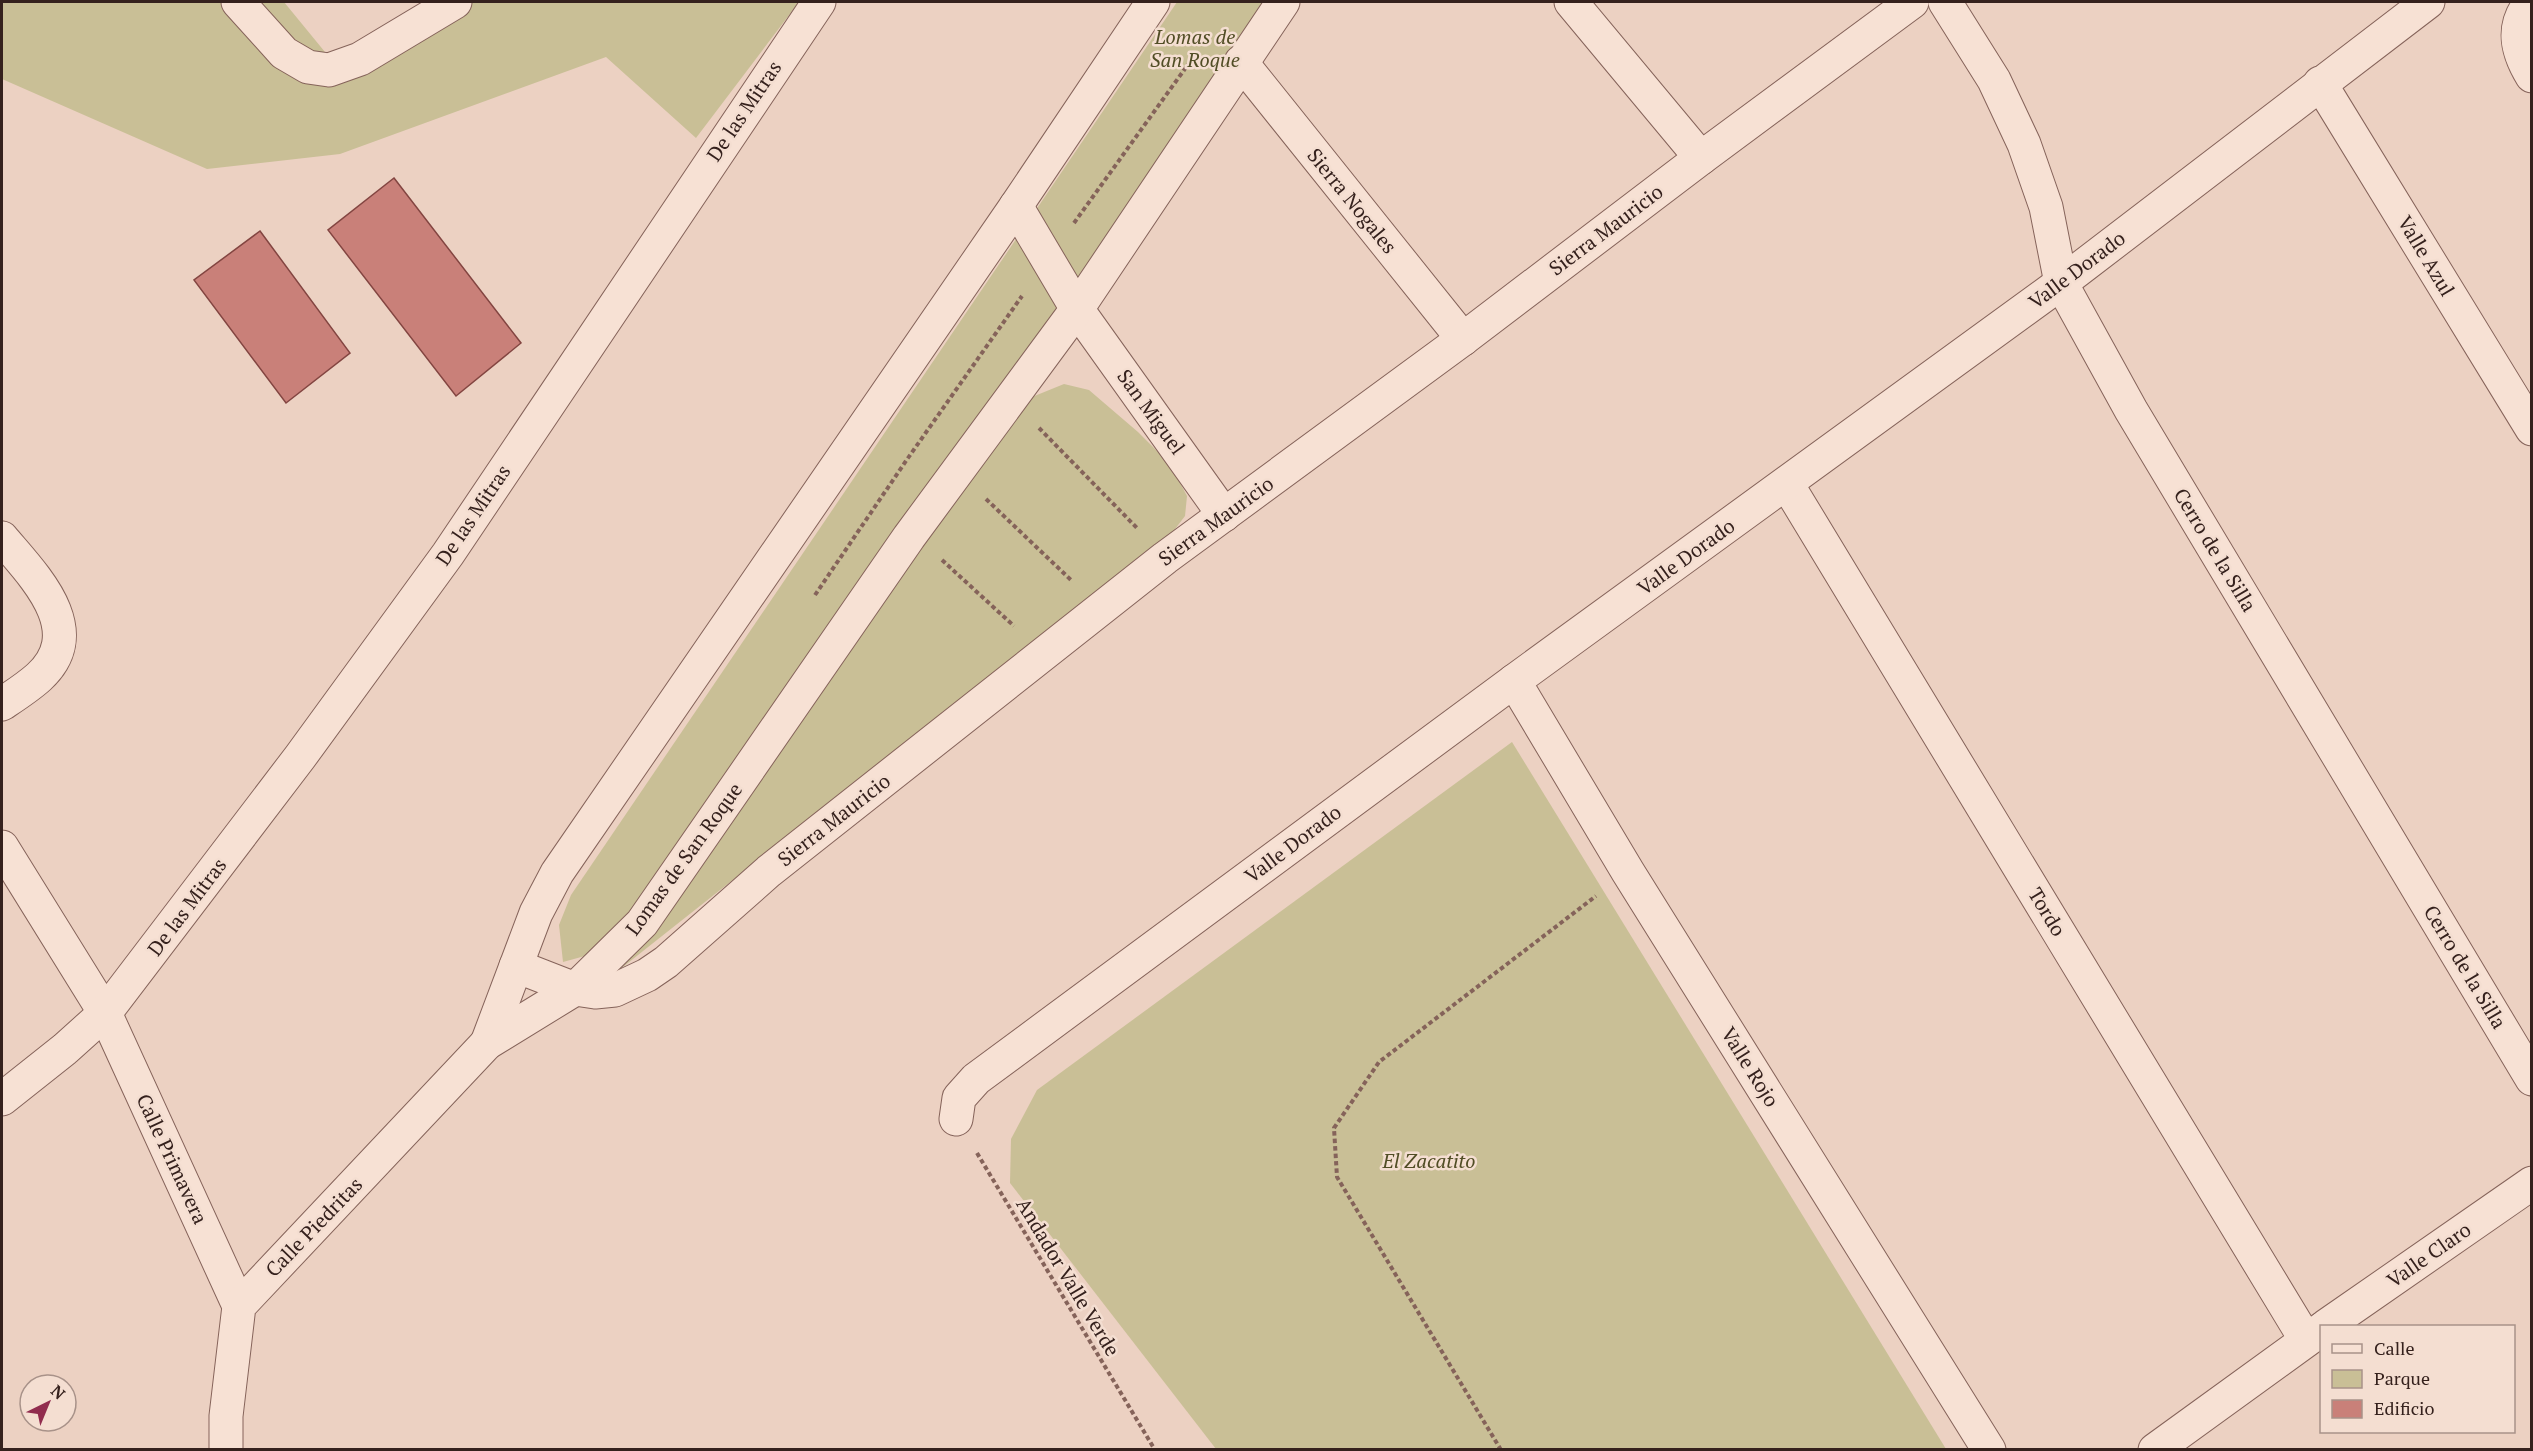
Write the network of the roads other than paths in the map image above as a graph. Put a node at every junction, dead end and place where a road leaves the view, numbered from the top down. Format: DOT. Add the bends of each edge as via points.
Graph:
graph roads {
  1 [pos="238,2"];
  2 [pos="454,2"];
  3 [pos="819,2"];
  4 [pos="1153,2"];
  5 [pos="1283,2"];
  6 [pos="1571,2"];
  7 [pos="1912,2"];
  8 [pos="1944,2"];
  9 [pos="2428,2"];
  10 [pos="2531,2"];
  11 [pos="1241,62"];
  12 [pos="2532,76"];
  13 [pos="2320,83"];
  14 [pos="1701,158"];
  15 [pos="1016,206"];
  16 [pos="2061,283"];
  17 [pos="1077,309"];
  18 [pos="1463,339"];
  19 [pos="2532,429"];
  20 [pos="1787,484"];
  21 [pos="1224,515"];
  22 [pos="2,538"];
  23 [pos="1514,681"];
  24 [pos="2,704"];
  25 [pos="2,847"];
  26 [pos="516,966"];
  27 [pos="575,990"];
  28 [pos="105,1012"];
  29 [pos="487,1043"];
  30 [pos="2532,1079"];
  31 [pos="2,1099"];
  32 [pos="956,1119"];
  33 [pos="2532,1183"];
  34 [pos="239,1306"];
  35 [pos="2328,1325"];
  36 [pos="2318,1332"];
  37 [pos="226,1449"];
  38 [pos="1989,1449"];
  39 [pos="2155,1449"];
  1 -- 2 [label="street" via="295,61 309,68 329,70 360,59"];
  3 -- 28 [label="street, De las Mitras" via="447,554 300,757"];
  4 -- 15 [label="street"];
  5 -- 11 [label="street, Lomas de San Roque"];
  6 -- 14 [label="street"];
  7 -- 14 [label="street, Sierra Mauricio"];
  8 -- 16 [label="street, Cerro de la Silla" via="1994,80 2024,144 2046,207"];
  9 -- 13 [label="street, Valle Dorado"];
  10 -- 12 [label="street" via="2518,27 2517,40"];
  11 -- 17 [label="street, Lomas de San Roque"];
  11 -- 18 [label="street, Sierra Nogales"];
  13 -- 16 [label="street, Valle Dorado"];
  13 -- 19 [label="street, Valle Azul"];
  14 -- 18 [label="street, Sierra Mauricio"];
  15 -- 17 [label="street, San Miguel"];
  15 -- 26 [label="street" via="557,873 536,913"];
  16 -- 20 [label="street, Valle Dorado"];
  16 -- 30 [label="street, Cerro de la Silla" via="2131,411"];
  17 -- 21 [label="street, San Miguel"];
  17 -- 27 [label="street, Lomas de San Roque" via="909,537 642,923"];
  18 -- 21 [label="street, Sierra Mauricio"];
  20 -- 23 [label="street, Valle Dorado"];
  20 -- 36 [label="street, Tordo"];
  21 -- 27 [label="street, Sierra Mauricio" via="769,871 666,962 615,990"];
  22 -- 24 [label="street" via="41,584 60,624 53,660 41,676"];
  23 -- 32 [label="street, Valle Dorado" via="976,1079 959,1098"];
  23 -- 38 [label="street, Valle Rojo" via="1628,872"];
  25 -- 28 [label="street, Calle Primavera"];
  26 -- 27 [label="street, Sierra Mauricio"];
  26 -- 29 [label="street"];
  27 -- 29 [label="street, Lomas de San Roque"];
  28 -- 31 [label="street, De las Mitras"];
  28 -- 34 [label="street, Calle Primavera"];
  29 -- 34 [label="street, Calle Piedritas"];
  33 -- 35 [label="street, Valle Claro"];
  34 -- 37 [label="street"];
  36 -- 39 [label="street, Valle Claro"];
}
